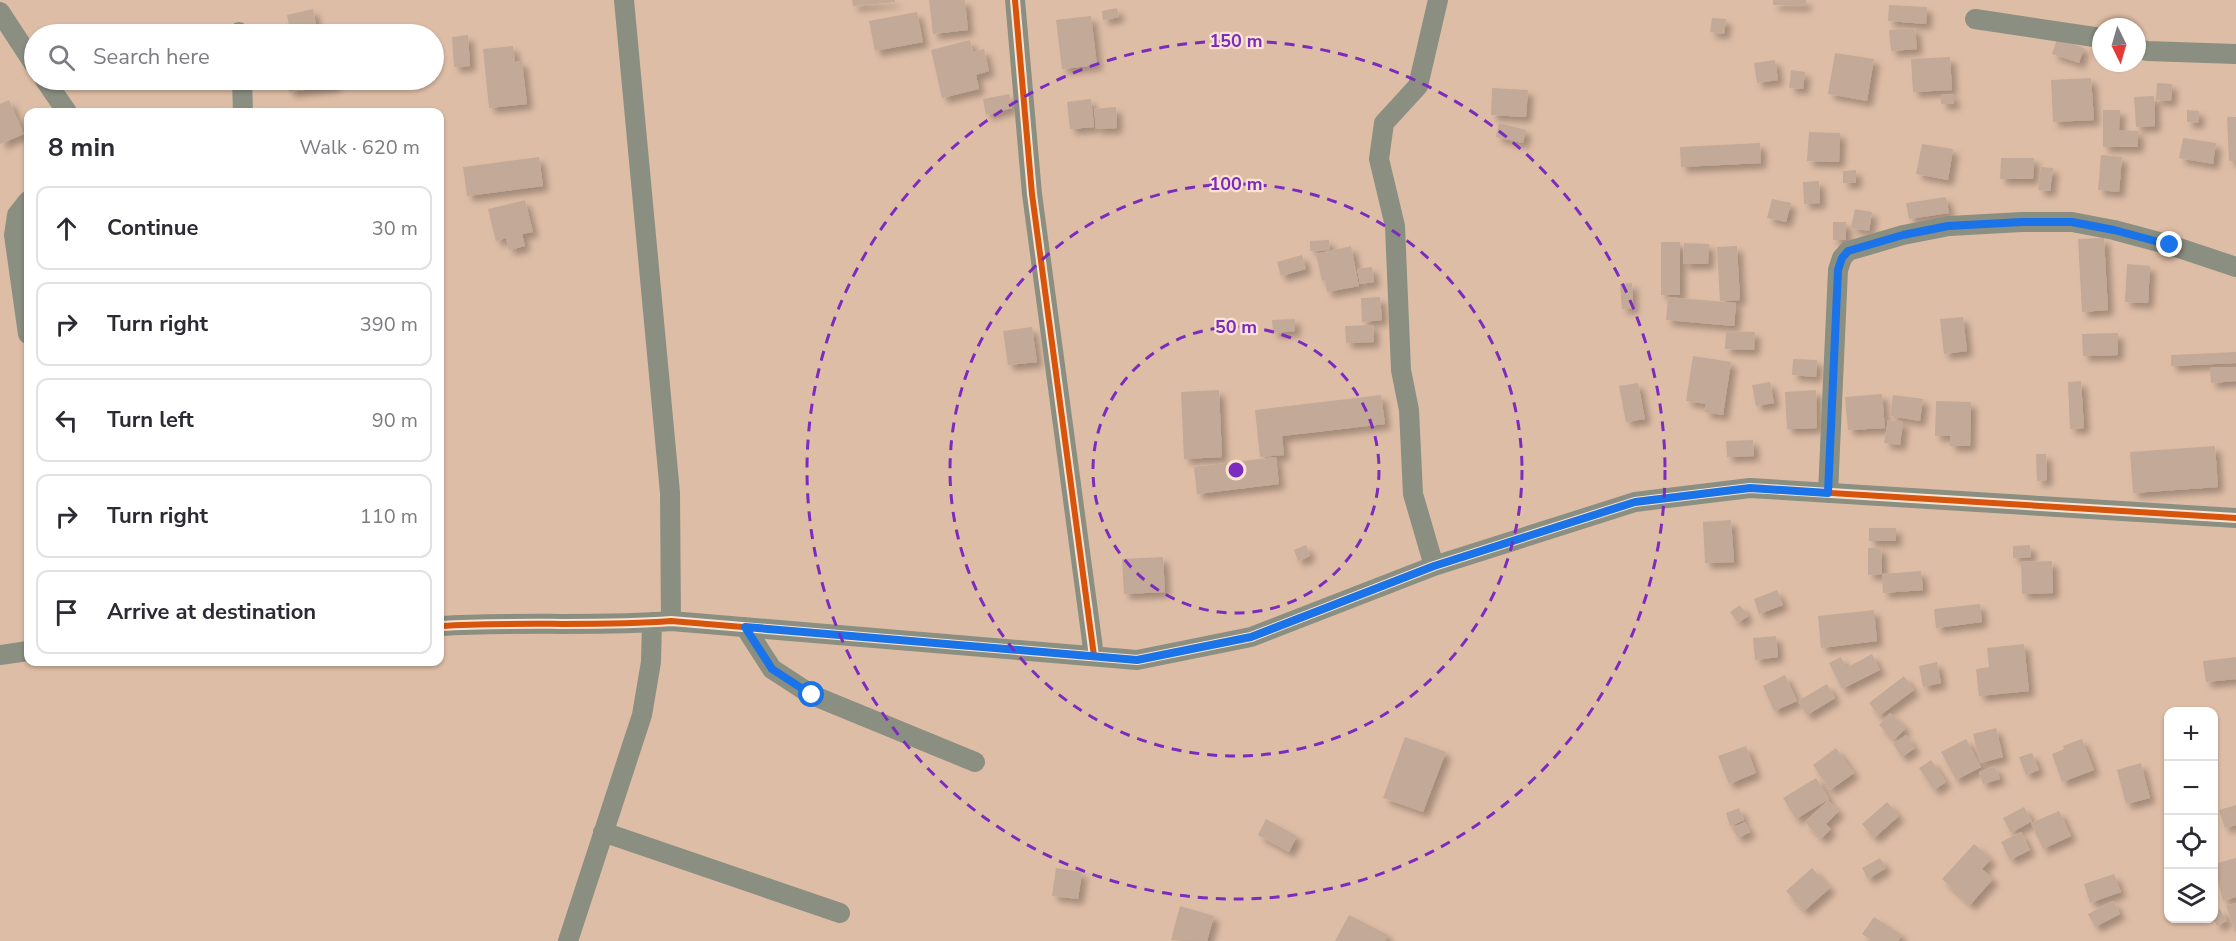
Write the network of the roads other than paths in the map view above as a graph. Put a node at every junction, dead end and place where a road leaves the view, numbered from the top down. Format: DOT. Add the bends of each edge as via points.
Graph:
graph roads {
  1 [pos="624,0"];
  2 [pos="1015,0"];
  3 [pos="1438,0"];
  4 [pos="0,12"];
  5 [pos="1975,19"];
  6 [pos="2092,38"];
  7 [pos="24,49"];
  8 [pos="2146,51"];
  9 [pos="2236,54"];
  10 [pos="52,90"];
  11 [pos="242,90"];
  12 [pos="64,108"];
  13 [pos="243,108"];
  14 [pos="15,212"];
  15 [pos="2236,267"];
  16 [pos="24,306"];
  17 [pos="1828,493"];
  18 [pos="2236,518"];
  19 [pos="1434,566"];
  20 [pos="661,621"];
  21 [pos="444,626"];
  22 [pos="745,627"];
  23 [pos="24,652"];
  24 [pos="0,655"];
  25 [pos="1094,656"];
  26 [pos="975,762"];
  27 [pos="603,832"];
  28 [pos="840,913"];
  29 [pos="568,941"];
  1 -- 20 [label="street" via="670,493"];
  2 -- 25 [label="street" via="1032,194"];
  3 -- 19 [label="street" via="1418,86 1384,123 1379,159 1395,226 1401,370 1409,410 1413,494"];
  4 -- 7 [label="street"];
  5 -- 6 [label="street"];
  8 -- 9 [label="street"];
  10 -- 12 [label="street"];
  11 -- 13 [label="street"];
  14 -- 16 [label="street" via="14,235"];
  15 -- 17 [label="street" via="2170,245 2072,222 1948,226 1848,251 1838,270"];
  17 -- 18 [label="street"];
  17 -- 19 [label="street" via="1750,488 1635,502"];
  19 -- 25 [label="street" via="1251,637 1137,660"];
  20 -- 21 [label="street"];
  20 -- 22 [label="street"];
  20 -- 27 [label="street" via="642,715"];
  22 -- 25 [label="street"];
  22 -- 26 [label="street" via="772,669 812,695"];
  23 -- 24 [label="street"];
  27 -- 28 [label="street"];
  27 -- 29 [label="street"];
}
